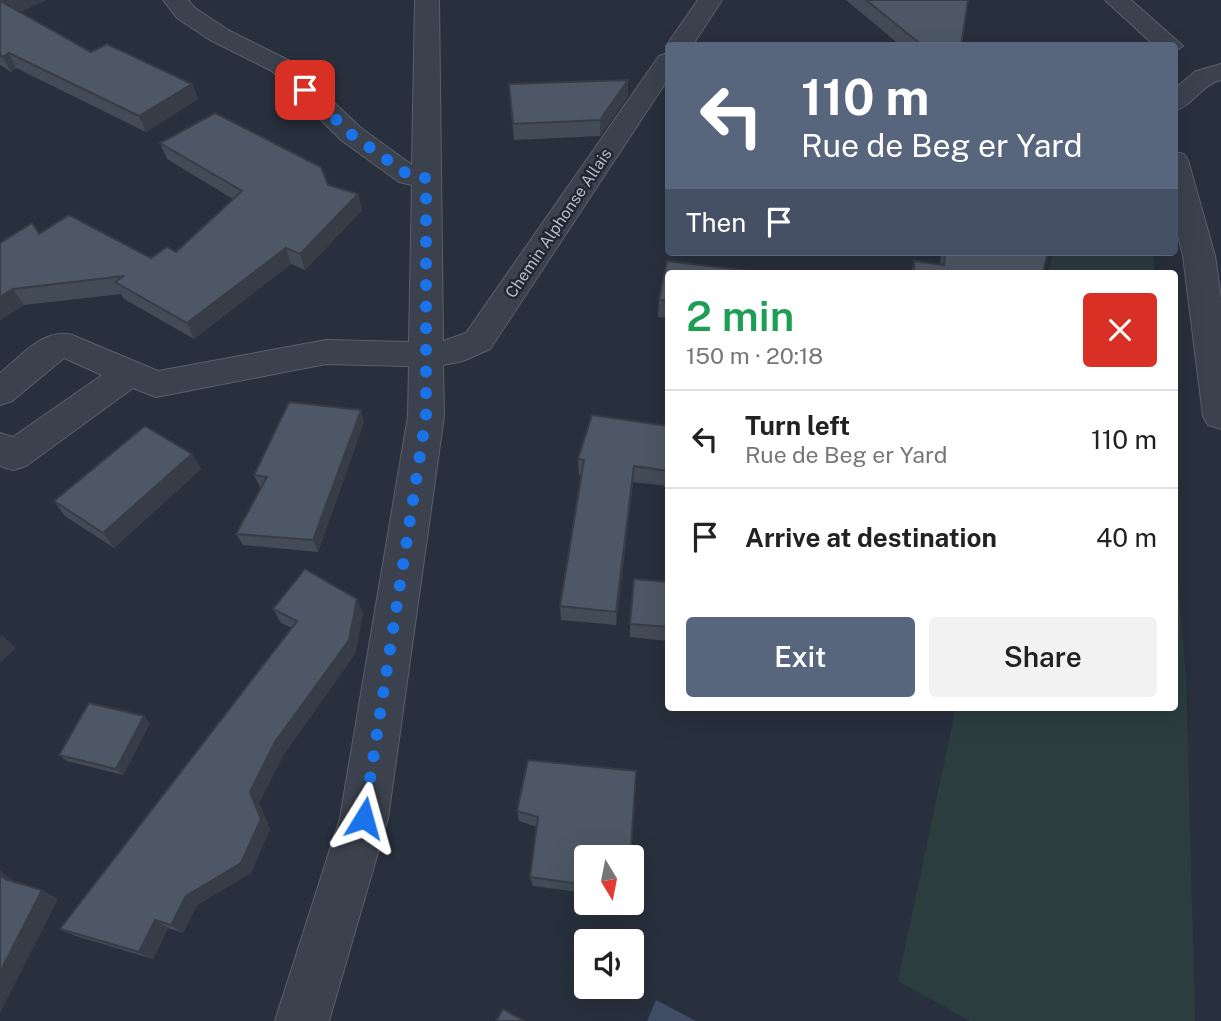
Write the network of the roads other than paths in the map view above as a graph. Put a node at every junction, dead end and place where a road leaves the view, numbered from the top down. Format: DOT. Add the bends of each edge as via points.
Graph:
graph roads {
  1 [pos="175,0"];
  2 [pos="427,0"];
  3 [pos="710,0"];
  4 [pos="1117,0"];
  5 [pos="682,42"];
  6 [pos="1165,42"];
  7 [pos="1178,52"];
  8 [pos="665,65"];
  9 [pos="1213,74"];
  10 [pos="1178,100"];
  11 [pos="1178,175"];
  12 [pos="426,178"];
  13 [pos="426,354"];
  14 [pos="129,373"];
  15 [pos="0,392"];
  16 [pos="1221,416"];
  17 [pos="0,447"];
  18 [pos="302,1021"];
  1 -- 12 [label="street" via="219,35 281,65 351,134 410,176"];
  2 -- 12 [label="street"];
  3 -- 5 [label="street"];
  4 -- 6 [label="street"];
  7 -- 9 [label="street"];
  8 -- 13 [label="street, Chemin Alphonse Allais" via="478,341 451,352"];
  9 -- 10 [label="street"];
  11 -- 16 [label="street" via="1199,256"];
  12 -- 13 [label="street"];
  13 -- 14 [label="street, Chemin Alphonse Allais" via="326,352 156,384"];
  13 -- 18 [label="street" via="426,416 364,818"];
  14 -- 15 [label="street, Chemin Alphonse Allais" via="60,343"];
  14 -- 17 [label="street" via="13,456"];
}
